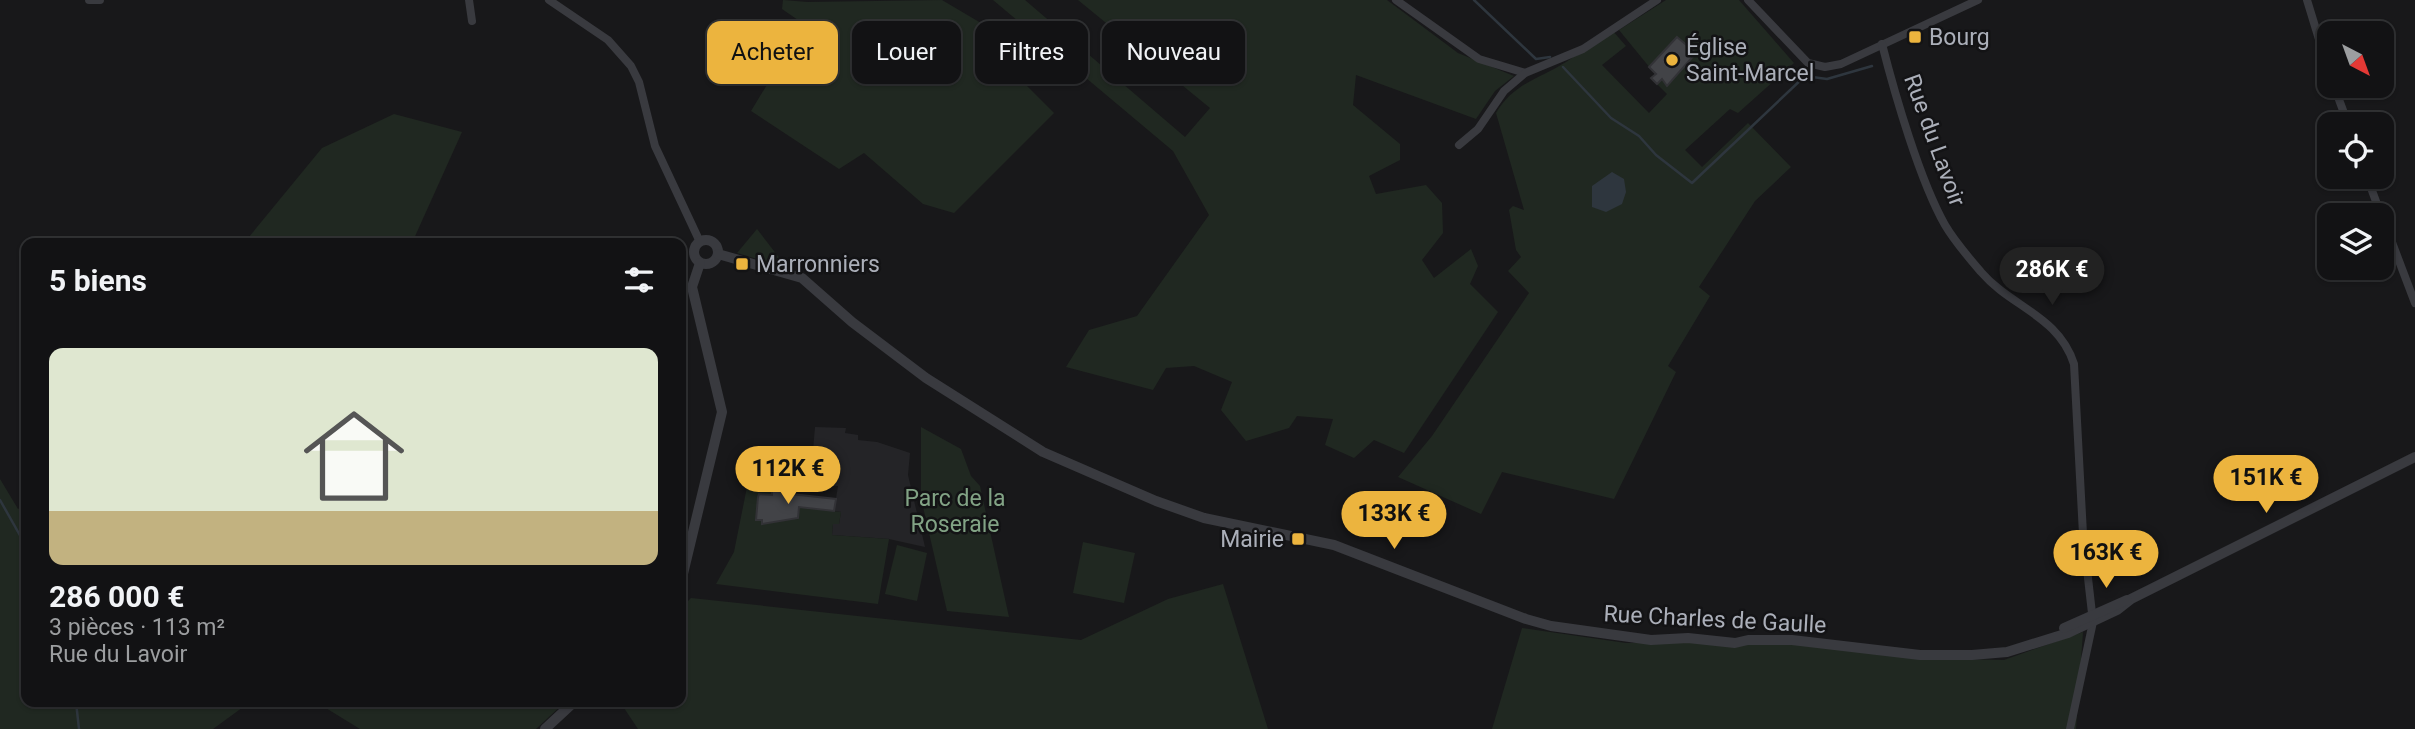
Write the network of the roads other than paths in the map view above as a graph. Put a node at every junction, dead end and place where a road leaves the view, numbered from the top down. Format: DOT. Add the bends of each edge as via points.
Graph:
graph roads {
  1 [pos="89,0"];
  2 [pos="100,0"];
  3 [pos="469,0"];
  4 [pos="549,0"];
  5 [pos="1396,0"];
  6 [pos="1657,0"];
  7 [pos="1748,0"];
  8 [pos="1978,0"];
  9 [pos="2307,0"];
  10 [pos="472,21"];
  11 [pos="2317,33"];
  12 [pos="1882,44"];
  13 [pos="1525,73"];
  14 [pos="1460,145"];
  15 [pos="700,242"];
  16 [pos="2394,248"];
  17 [pos="718,254"];
  18 [pos="700,263"];
  19 [pos="2415,303"];
  20 [pos="2415,457"];
  21 [pos="686,561"];
  22 [pos="2092,618"];
  23 [pos="569,707"];
  24 [pos="545,729"];
  25 [pos="2070,729"];
  1 -- 2 [label="street"];
  3 -- 10 [label="street"];
  4 -- 15 [label="street" via="608,40 632,66 651,136"];
  5 -- 13 [label="street" via="1479,59"];
  6 -- 13 [label="street" via="1583,50"];
  7 -- 12 [label="street" via="1808,63 1825,68 1842,64"];
  8 -- 12 [label="street"];
  9 -- 11 [label="street"];
  12 -- 22 [label="street, Rue du Lavoir" via="1945,226 1983,274 2046,320 2069,349 2077,383 2083,534"];
  13 -- 14 [label="street" via="1504,91 1478,129"];
  15 -- 17 [label="street" via="713,242"];
  15 -- 18 [label="street" via="694,250"];
  16 -- 19 [label="street"];
  17 -- 18 [label="street" via="713,263"];
  17 -- 22 [label="street, Rue Charles de Gaulle" via="802,278 884,347 1044,452 1156,501 1238,526 1334,545 1539,622 1651,640 1792,640 1920,655 2007,652"];
  18 -- 21 [label="street" via="692,287 722,412"];
  20 -- 22 [label="street, Rue Charles de Gaulle"];
  22 -- 25 [label="street, Rue du Lavoir"];
  23 -- 24 [label="street"];
}
